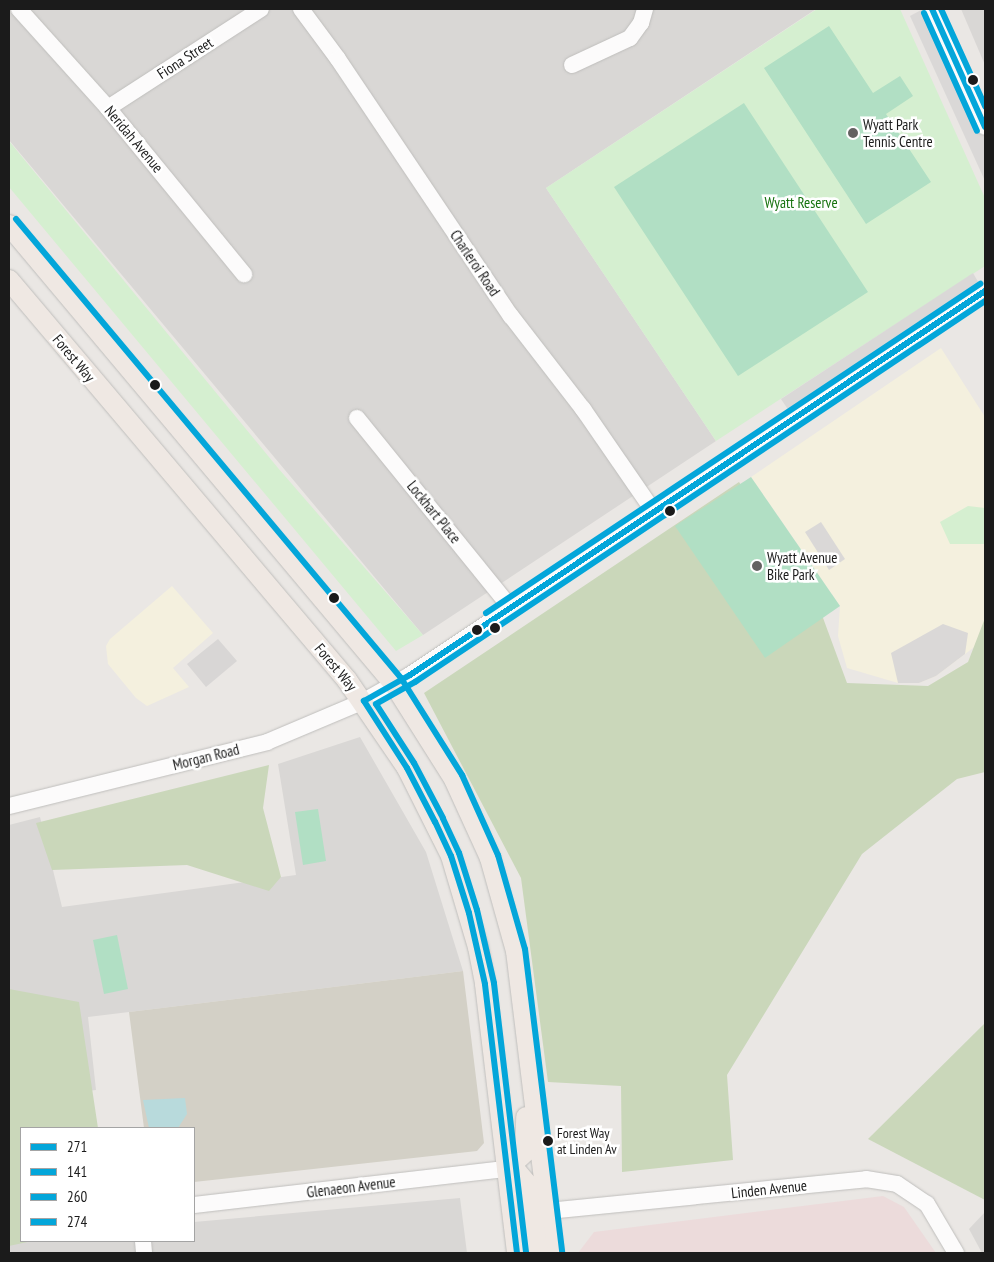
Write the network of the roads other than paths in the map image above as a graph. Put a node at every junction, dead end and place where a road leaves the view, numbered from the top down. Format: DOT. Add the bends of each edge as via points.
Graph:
graph roads {
  1 [pos="19,9"];
  2 [pos="261,9"];
  3 [pos="301,9"];
  4 [pos="645,9"];
  5 [pos="932,9"];
  6 [pos="572,65"];
  7 [pos="108,108"];
  8 [pos="985,127"];
  9 [pos="9,225"];
  10 [pos="244,274"];
  11 [pos="9,280"];
  12 [pos="985,291"];
  13 [pos="357,418"];
  14 [pos="654,512"];
  15 [pos="510,607"];
  16 [pos="394,684"];
  17 [pos="364,701"];
  18 [pos="9,806"];
  19 [pos="528,1036"];
  20 [pos="507,1169"];
  21 [pos="195,1205"];
  22 [pos="548,1211"];
  23 [pos="517,1253"];
  24 [pos="538,1253"];
  25 [pos="553,1253"];
  26 [pos="956,1253"];
  1 -- 7 [label="street, Neridah Avenue"];
  2 -- 7 [label="street, Fiona Street"];
  3 -- 14 [label="street, Charleroi Road" via="344,67 510,316 583,409"];
  4 -- 6 [label="street" via="641,23 630,38"];
  5 -- 8 [label="street"];
  7 -- 10 [label="street, Neridah Avenue"];
  9 -- 16 [label="main road"];
  11 -- 17 [label="main road, Forest Way"];
  12 -- 14 [label="street, Morgan Road"];
  13 -- 15 [label="street, Lockhart Place"];
  14 -- 15 [label="street, Morgan Road"];
  15 -- 16 [label="street, Morgan Road"];
  16 -- 17 [label="street, Morgan Road"];
  16 -- 19 [label="main road" via="440,753 473,816 490,858 516,951"];
  17 -- 18 [label="street, Morgan Road" via="267,742"];
  17 -- 20 [label="main road, Forest Way" via="407,768 451,856 462,890 485,984"];
  19 -- 20 [label="main road" via="521,1068 527,1143 522,1158"];
  19 -- 22 [label="main road"];
  20 -- 21 [label="street, Glenaeon Avenue"];
  20 -- 23 [label="main road, Forest Way"];
  20 -- 24 [label="main road" via="516,1172 527,1184"];
  22 -- 25 [label="main road"];
  22 -- 26 [label="street, Linden Avenue" via="866,1179 897,1184 927,1204"];
}
